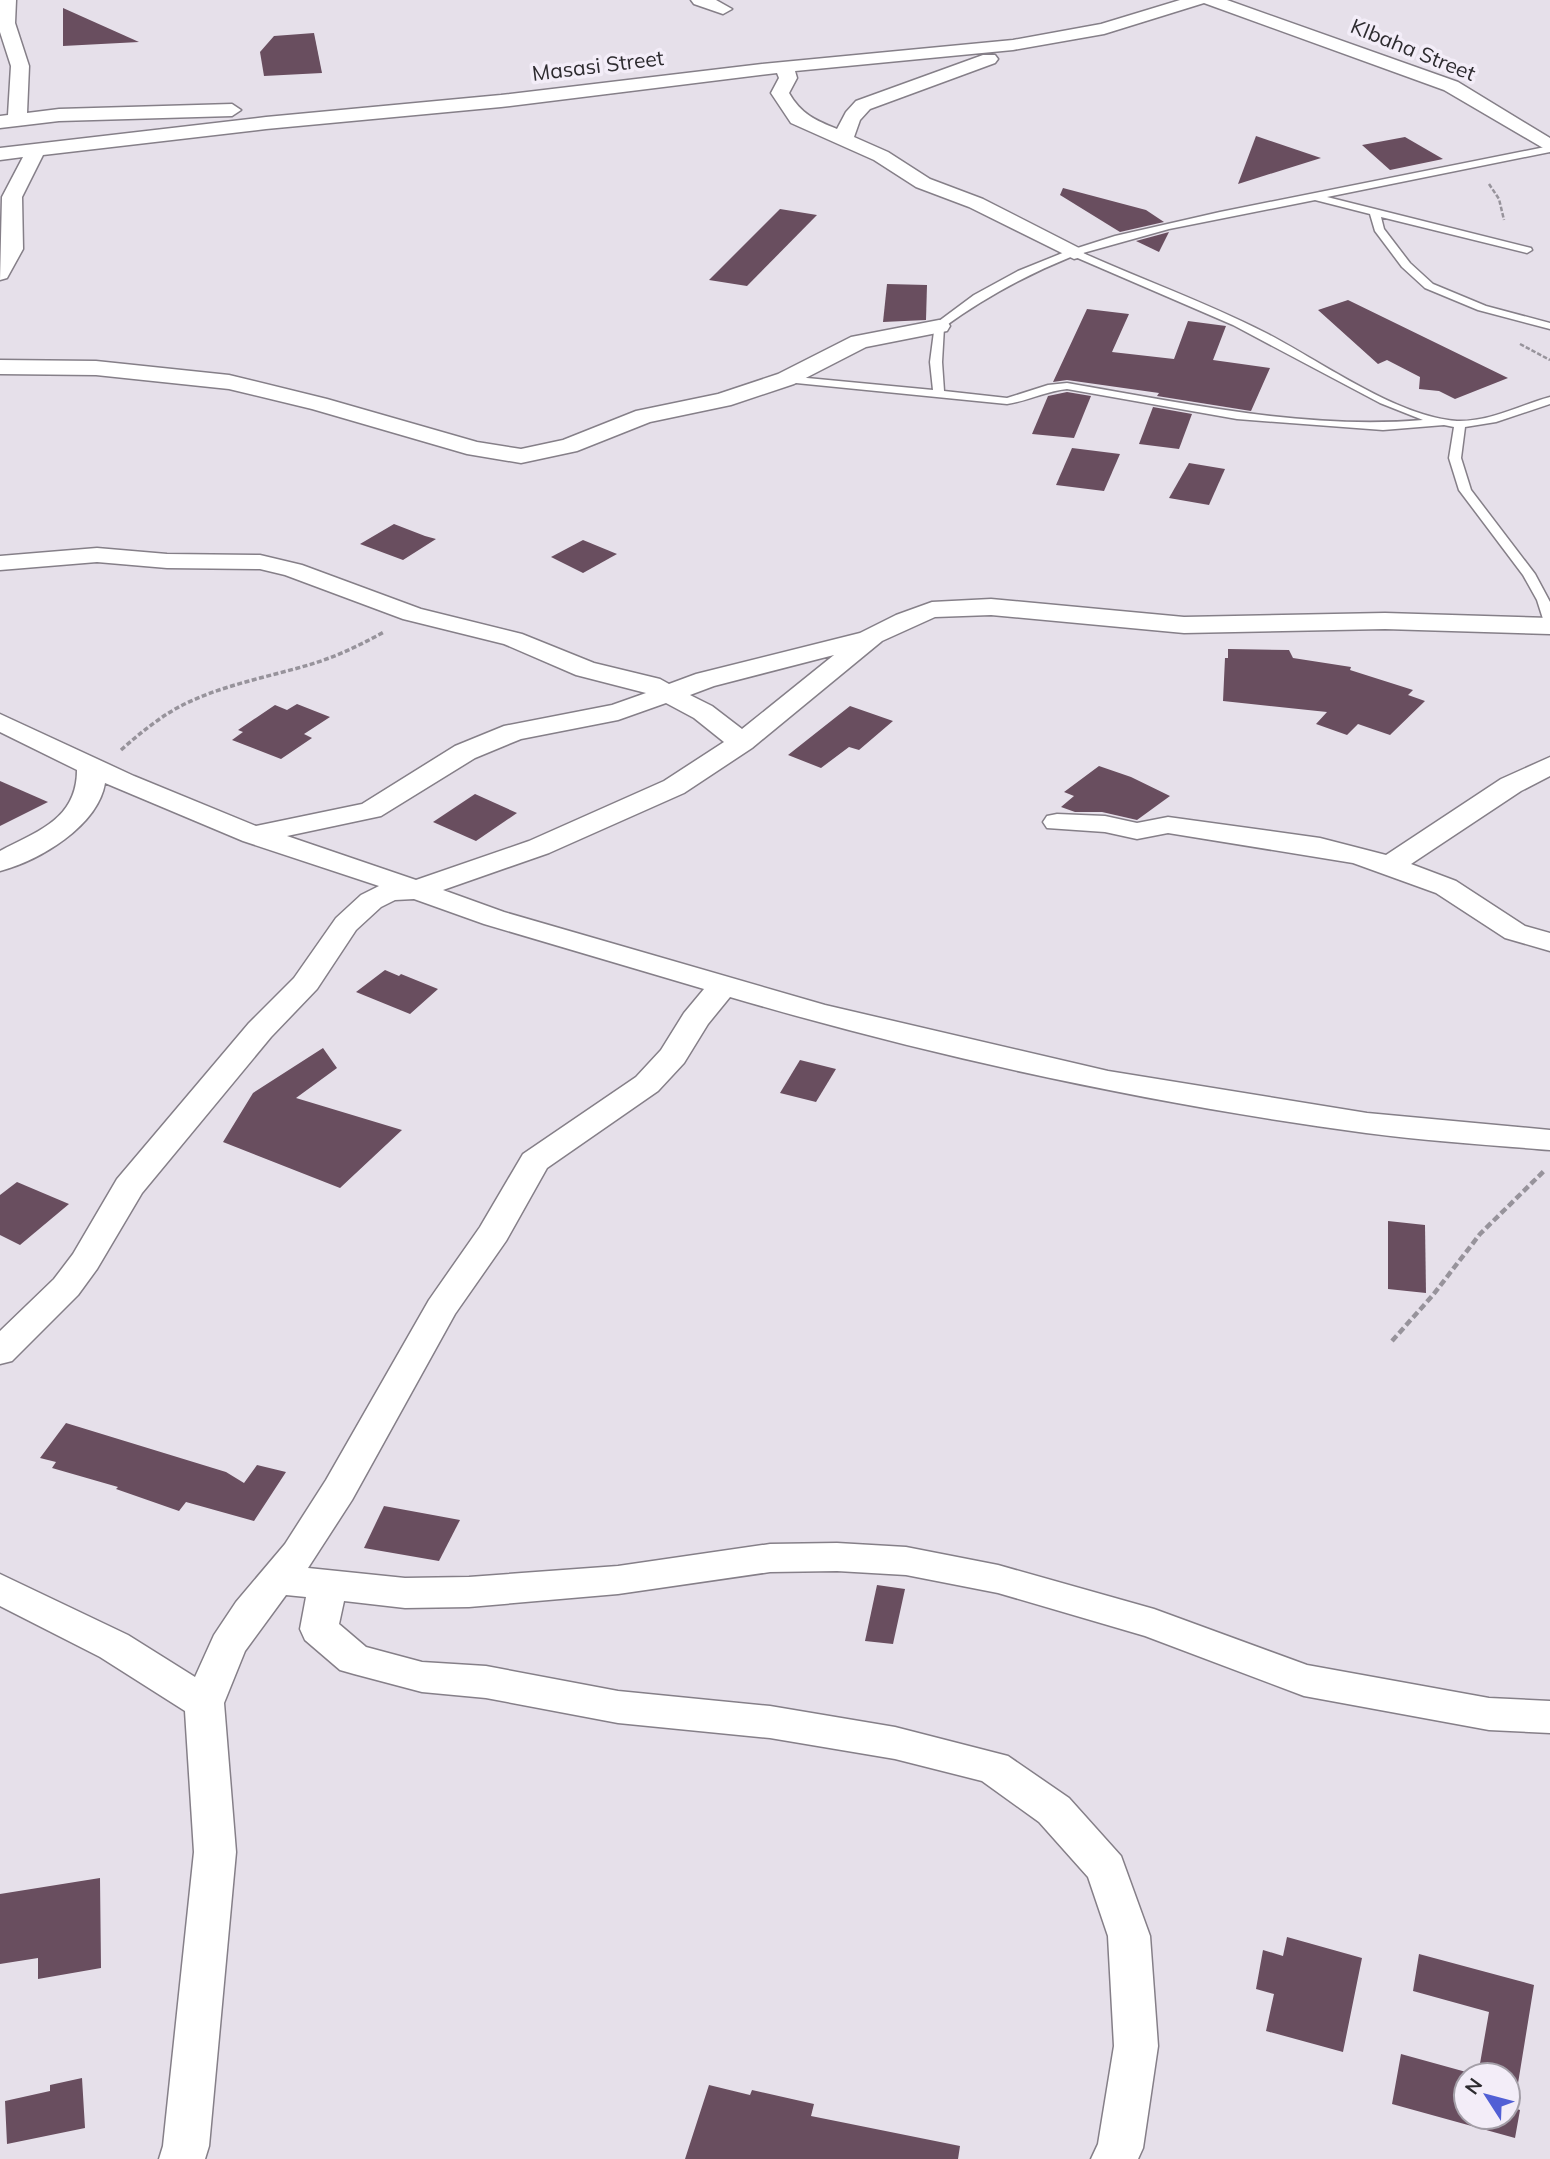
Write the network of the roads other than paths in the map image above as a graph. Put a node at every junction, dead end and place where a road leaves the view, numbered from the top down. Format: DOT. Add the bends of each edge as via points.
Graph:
graph roads {
  1 [pos="7,0"];
  2 [pos="700,0"];
  3 [pos="1198,0"];
  4 [pos="1210,0"];
  5 [pos="723,9"];
  6 [pos="1036,42"];
  7 [pos="785,67"];
  8 [pos="317,119"];
  9 [pos="14,121"];
  10 [pos="844,138"];
  11 [pos="41,147"];
  12 [pos="1550,147"];
  13 [pos="0,154"];
  14 [pos="1314,197"];
  15 [pos="1375,214"];
  16 [pos="1527,250"];
  17 [pos="1074,253"];
  18 [pos="0,274"];
  19 [pos="939,326"];
  20 [pos="1550,326"];
  21 [pos="0,367"];
  22 [pos="786,379"];
  23 [pos="939,394"];
  24 [pos="1550,400"];
  25 [pos="1444,422"];
  26 [pos="1460,424"];
  27 [pos="0,563"];
  28 [pos="1550,625"];
  29 [pos="873,636"];
  30 [pos="1550,645"];
  31 [pos="667,693"];
  32 [pos="0,722"];
  33 [pos="741,742"];
  34 [pos="1550,765"];
  35 [pos="97,769"];
  36 [pos="1057,822"];
  37 [pos="253,835"];
  38 [pos="0,862"];
  39 [pos="1391,865"];
  40 [pos="412,891"];
  41 [pos="1550,942"];
  42 [pos="723,986"];
  43 [pos="1550,1140"];
  44 [pos="0,1352"];
  45 [pos="276,1579"];
  46 [pos="328,1583"];
  47 [pos="0,1588"];
  48 [pos="204,1703"];
  49 [pos="1550,1717"];
  50 [pos="193,2155"];
  51 [pos="1114,2159"];
  1 -- 9 [label="street" via="6,23 20,66"];
  2 -- 5 [label="street"];
  3 -- 6 [label="street, Masasi Street" via="1130,22"];
  4 -- 12 [label="street, KIbaha Street" via="1451,86"];
  6 -- 7 [label="street, Masasi Street"];
  6 -- 10 [label="street" via="863,105 846,125"];
  7 -- 8 [label="street, Masasi Street"];
  7 -- 10 [label="street" via="788,78 780,93 793,115"];
  8 -- 9 [label="street" via="248,109"];
  8 -- 11 [label="street, Masasi Street"];
  9 -- 11 [label="street"];
  10 -- 17 [label="street" via="923,183 976,203"];
  11 -- 13 [label="street, Masasi Street"];
  11 -- 18 [label="street" via="12,197 13,249"];
  12 -- 14 [label="lane"];
  14 -- 15 [label="lane"];
  14 -- 17 [label="lane" via="1183,223"];
  15 -- 16 [label="lane"];
  15 -- 20 [label="lane" via="1379,229 1406,265 1429,286 1482,308"];
  17 -- 19 [label="lane" via="1003,281"];
  17 -- 25 [label="lane" via="1248,328 1385,400"];
  19 -- 22 [label="street" via="859,342"];
  19 -- 23 [label="lane"];
  21 -- 22 [label="street" via="96,368 229,382 475,449 521,456 569,446 638,418 723,400"];
  22 -- 23 [label="lane"];
  23 -- 25 [label="lane" via="1007,401 1067,386 1237,416 1383,427"];
  24 -- 26 [label="lane"];
  25 -- 26 [label="lane"];
  26 -- 28 [label="lane" via="1455,458 1465,490 1529,575"];
  27 -- 31 [label="street" via="97,555 260,562 412,614 513,639 554,659"];
  28 -- 29 [label="street" via="1385,621 1184,625 965,607 920,614"];
  28 -- 30 [label="street"];
  29 -- 31 [label="street"];
  29 -- 33 [label="street"];
  31 -- 33 [label="street" via="703,712"];
  31 -- 37 [label="street" via="618,712 537,726 490,741 371,810"];
  32 -- 35 [label="street"];
  33 -- 40 [label="street" via="674,787 602,821"];
  34 -- 39 [label="street" via="1500,792"];
  35 -- 37 [label="street"];
  35 -- 38 [label="street" via="82,812"];
  36 -- 39 [label="street" via="1138,831 1168,825 1320,847"];
  37 -- 40 [label="street"];
  39 -- 41 [label="street" via="1446,887 1516,932"];
  40 -- 42 [label="street"];
  40 -- 44 [label="street" via="390,892 371,901 346,924 306,983 260,1030 136,1177 66,1287"];
  42 -- 43 [label="street" via="1108,1081 1367,1123"];
  42 -- 45 [label="street" via="647,1084 535,1161 494,1233 441,1308 339,1490 298,1554"];
  45 -- 46 [label="street"];
  45 -- 48 [label="street" via="228,1646"];
  46 -- 49 [label="street" via="405,1593 469,1592 618,1580 769,1558 906,1561 998,1579 1154,1624 1304,1680 1489,1714"];
  46 -- 51 [label="street" via="318,1629 354,1660 422,1677 486,1682 618,1707 770,1723 895,1743 995,1768 1054,1810 1106,1868 1129,1936 1136,2046 1120,2148"];
  47 -- 48 [label="street" via="114,1646"];
  48 -- 50 [label="street" via="215,1852"];
}
